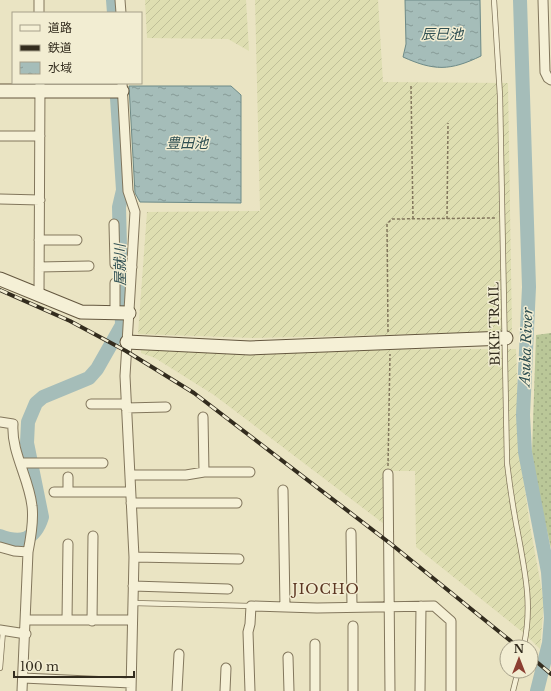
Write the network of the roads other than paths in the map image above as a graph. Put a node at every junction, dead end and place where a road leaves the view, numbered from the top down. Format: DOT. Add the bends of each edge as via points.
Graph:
graph roads {
  1 [pos="39,0"];
  2 [pos="120,0"];
  3 [pos="494,0"];
  4 [pos="543,0"];
  5 [pos="39,12"];
  6 [pos="121,12"];
  7 [pos="551,80"];
  8 [pos="40,87"];
  9 [pos="122,87"];
  10 [pos="0,91"];
  11 [pos="0,136"];
  12 [pos="40,136"];
  13 [pos="0,199"];
  14 [pos="40,200"];
  15 [pos="114,224"];
  16 [pos="39,240"];
  17 [pos="77,240"];
  18 [pos="89,266"];
  19 [pos="39,267"];
  20 [pos="132,267"];
  21 [pos="0,279"];
  22 [pos="116,283"];
  23 [pos="39,294"];
  24 [pos="122,313"];
  25 [pos="506,338"];
  26 [pos="127,342"];
  27 [pos="91,404"];
  28 [pos="126,406"];
  29 [pos="166,408"];
  30 [pos="204,417"];
  31 [pos="0,422"];
  32 [pos="28,463"];
  33 [pos="103,463"];
  34 [pos="204,472"];
  35 [pos="250,472"];
  36 [pos="388,474"];
  37 [pos="130,476"];
  38 [pos="68,477"];
  39 [pos="283,490"];
  40 [pos="54,492"];
  41 [pos="68,492"];
  42 [pos="130,492"];
  43 [pos="131,503"];
  44 [pos="237,503"];
  45 [pos="351,533"];
  46 [pos="93,536"];
  47 [pos="68,544"];
  48 [pos="0,546"];
  49 [pos="28,552"];
  50 [pos="134,557"];
  51 [pos="239,559"];
  52 [pos="133,586"];
  53 [pos="228,589"];
  54 [pos="132,603"];
  55 [pos="251,606"];
  56 [pos="390,606"];
  57 [pos="421,606"];
  58 [pos="285,607"];
  59 [pos="352,607"];
  60 [pos="26,620"];
  61 [pos="67,620"];
  62 [pos="132,620"];
  63 [pos="92,621"];
  64 [pos="352,626"];
  65 [pos="2,631"];
  66 [pos="26,634"];
  67 [pos="525,639"];
  68 [pos="315,644"];
  69 [pos="179,654"];
  70 [pos="288,657"];
  71 [pos="0,668"];
  72 [pos="226,668"];
  73 [pos="23,678"];
  74 [pos="516,679"];
  75 [pos="131,687"];
  76 [pos="22,691"];
  77 [pos="177,691"];
  78 [pos="225,691"];
  79 [pos="250,691"];
  80 [pos="289,691"];
  81 [pos="315,691"];
  82 [pos="353,691"];
  83 [pos="390,691"];
  84 [pos="420,691"];
  85 [pos="452,691"];
  86 [pos="514,691"];
  1 -- 5 [label="street"];
  2 -- 6 [label="street"];
  3 -- 25 [label="lane, BIKE TRAIL" via="500,96"];
  4 -- 7 [label="street" via="545,72"];
  8 -- 9 [label="street"];
  8 -- 10 [label="street"];
  8 -- 12 [label="street"];
  9 -- 20 [label="street" via="128,191 135,212"];
  11 -- 12 [label="street"];
  12 -- 14 [label="street"];
  13 -- 14 [label="street"];
  14 -- 16 [label="street"];
  15 -- 20 [label="street" via="115,264"];
  16 -- 17 [label="street"];
  16 -- 19 [label="street"];
  18 -- 19 [label="street"];
  19 -- 23 [label="street"];
  20 -- 24 [label="street"];
  21 -- 23 [label="street"];
  22 -- 24 [label="street"];
  23 -- 24 [label="street" via="81,312"];
  24 -- 26 [label="street"];
  25 -- 26 [label="street" via="250,348"];
  25 -- 67 [label="lane, BIKE TRAIL" via="507,463 526,575 528,624"];
  26 -- 28 [label="street"];
  27 -- 28 [label="street"];
  28 -- 29 [label="street"];
  28 -- 37 [label="street"];
  30 -- 34 [label="street"];
  31 -- 32 [label="street" via="13,424 16,451"];
  32 -- 33 [label="street"];
  32 -- 49 [label="street" via="32,504"];
  34 -- 35 [label="street"];
  34 -- 37 [label="street" via="186,476"];
  36 -- 56 [label="street"];
  37 -- 42 [label="street"];
  38 -- 41 [label="street"];
  39 -- 58 [label="street"];
  40 -- 41 [label="street"];
  41 -- 42 [label="street"];
  42 -- 43 [label="street"];
  43 -- 44 [label="street"];
  43 -- 50 [label="street"];
  45 -- 59 [label="street"];
  46 -- 63 [label="street"];
  47 -- 61 [label="street"];
  48 -- 49 [label="street"];
  49 -- 60 [label="street"];
  50 -- 51 [label="street"];
  50 -- 52 [label="street"];
  52 -- 53 [label="street"];
  52 -- 54 [label="street"];
  54 -- 55 [label="lane"];
  54 -- 62 [label="street"];
  55 -- 58 [label="street"];
  55 -- 79 [label="street" via="248,632"];
  56 -- 57 [label="street"];
  56 -- 59 [label="street"];
  56 -- 83 [label="street"];
  57 -- 84 [label="street"];
  57 -- 85 [label="street" via="434,606 451,621"];
  58 -- 59 [label="street"];
  60 -- 61 [label="street"];
  60 -- 66 [label="street"];
  61 -- 63 [label="street"];
  62 -- 63 [label="street"];
  62 -- 75 [label="street"];
  64 -- 82 [label="street"];
  65 -- 66 [label="street"];
  65 -- 71 [label="lane"];
  66 -- 73 [label="street"];
  68 -- 81 [label="street"];
  69 -- 77 [label="street"];
  70 -- 80 [label="street"];
  72 -- 78 [label="street"];
  73 -- 75 [label="street"];
  73 -- 76 [label="street"];
  74 -- 86 [label="lane"];
}
